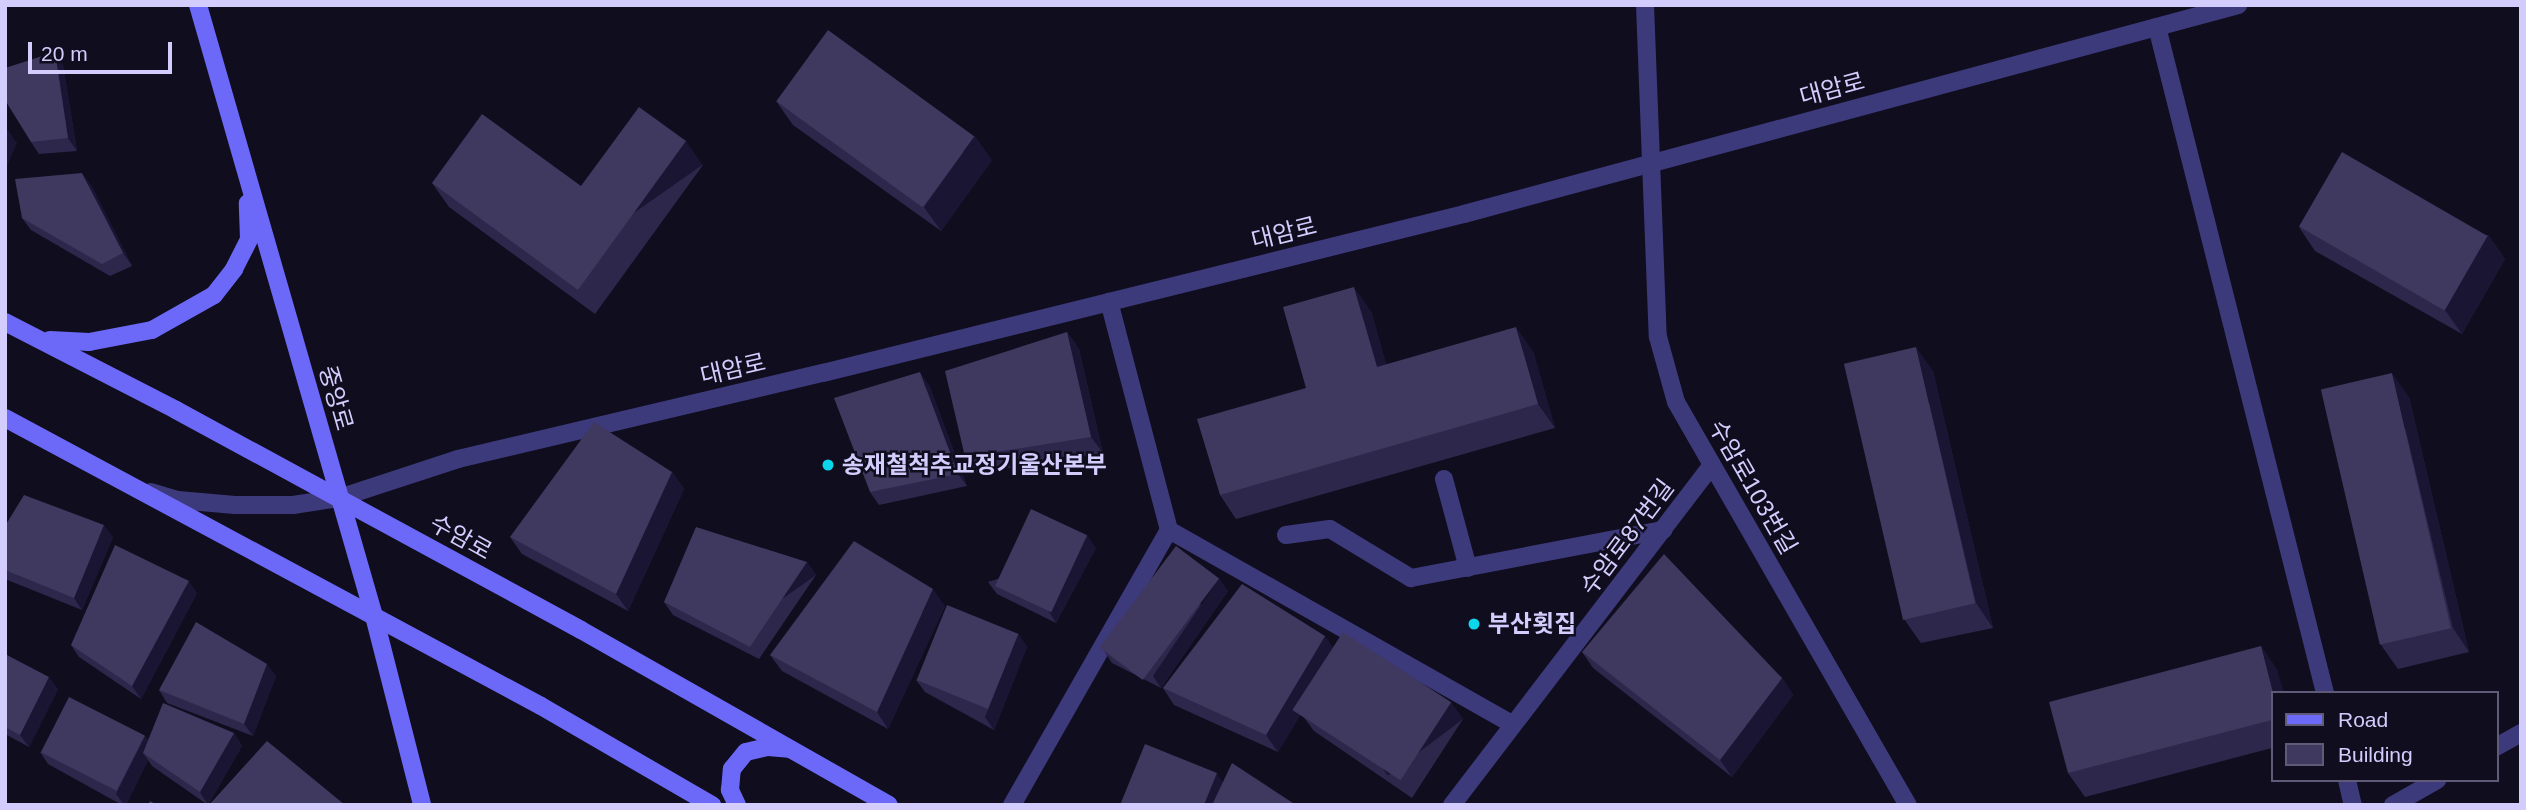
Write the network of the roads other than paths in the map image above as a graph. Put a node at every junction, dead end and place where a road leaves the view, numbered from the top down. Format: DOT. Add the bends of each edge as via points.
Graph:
graph roads {
  1 [pos="198,5"];
  2 [pos="1645,5"];
  3 [pos="2238,5"];
  4 [pos="2157,27"];
  5 [pos="1650,164"];
  6 [pos="248,179"];
  7 [pos="1109,302"];
  8 [pos="5,321"];
  9 [pos="45,340"];
  10 [pos="5,418"];
  11 [pos="1712,465"];
  12 [pos="1444,479"];
  13 [pos="137,489"];
  14 [pos="339,498"];
  15 [pos="1168,530"];
  16 [pos="1663,530"];
  17 [pos="1286,535"];
  18 [pos="1468,568"];
  19 [pos="373,616"];
  20 [pos="2324,691"];
  21 [pos="1513,725"];
  22 [pos="2521,733"];
  23 [pos="2498,746"];
  24 [pos="793,750"];
  25 [pos="2347,782"];
  26 [pos="2433,782"];
  27 [pos="422,805"];
  28 [pos="712,805"];
  29 [pos="737,805"];
  30 [pos="889,805"];
  31 [pos="1012,805"];
  32 [pos="1452,805"];
  33 [pos="1908,805"];
  34 [pos="2353,805"];
  35 [pos="2393,805"];
  1 -- 6 [label="main road, 중앙로"];
  2 -- 5 [label="street, 수암로103번길"];
  3 -- 4 [label="street, 대암로"];
  4 -- 5 [label="street, 대암로"];
  4 -- 20 [label="street"];
  5 -- 7 [label="street, 대암로"];
  5 -- 11 [label="street, 수암로103번길" via="1658,337 1676,402"];
  6 -- 9 [label="main road" via="249,239 214,295 152,330 89,342"];
  6 -- 14 [label="main road, 중앙로"];
  7 -- 14 [label="street, 대암로" via="458,459"];
  7 -- 15 [label="street"];
  8 -- 9 [label="main road, 수암로"];
  9 -- 14 [label="main road, 수암로"];
  10 -- 13 [label="main road"];
  11 -- 16 [label="street, 수암로87번길"];
  11 -- 33 [label="street, 수암로103번길"];
  12 -- 18 [label="street"];
  13 -- 14 [label="street, 대암로" via="178,500 235,505 293,505"];
  13 -- 19 [label="main road"];
  14 -- 19 [label="main road, 중앙로"];
  14 -- 24 [label="main road, 수암로"];
  15 -- 21 [label="street"];
  15 -- 31 [label="street"];
  16 -- 18 [label="street"];
  16 -- 21 [label="street, 수암로87번길"];
  17 -- 18 [label="street" via="1330,529 1411,578"];
  19 -- 27 [label="main road, 중앙로"];
  19 -- 28 [label="main road"];
  21 -- 32 [label="street, 수암로87번길"];
  22 -- 23 [label="street"];
  24 -- 29 [label="main road" via="768,747 746,752 732,769 730,790"];
  24 -- 30 [label="main road, 수암로"];
  25 -- 34 [label="street"];
  26 -- 35 [label="street"];
}
